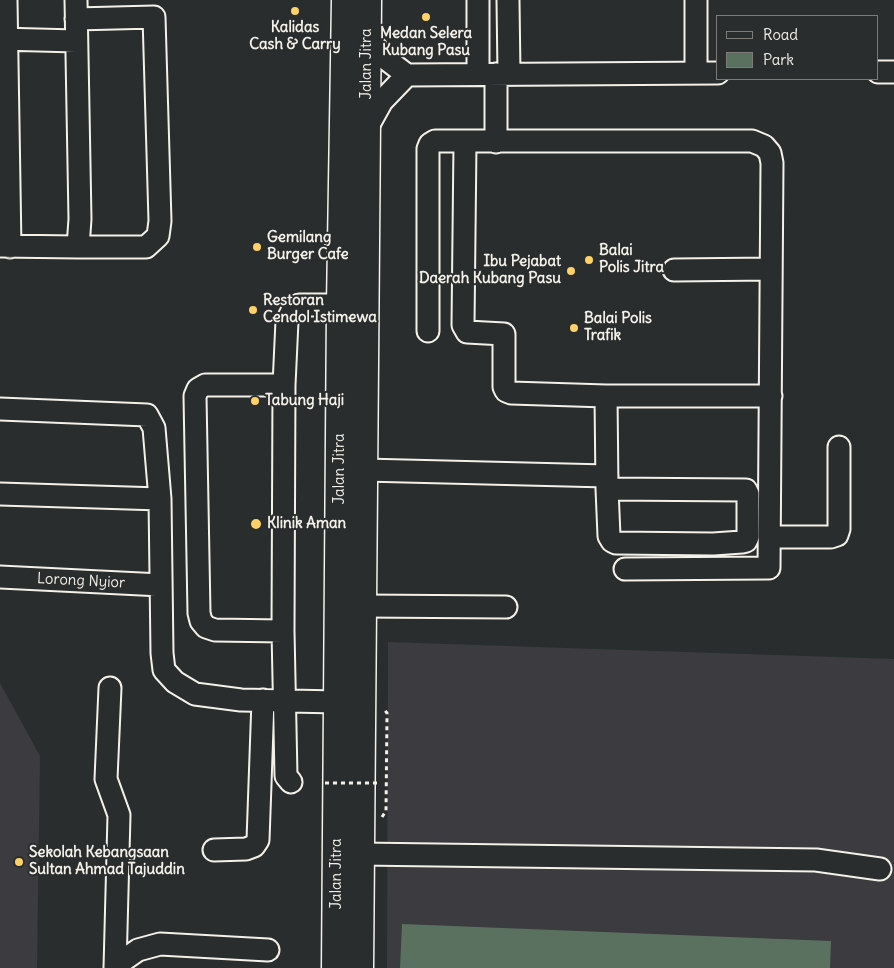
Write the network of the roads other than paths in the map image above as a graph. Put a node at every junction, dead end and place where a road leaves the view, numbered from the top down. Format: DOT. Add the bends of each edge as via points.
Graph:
graph roads {
  1 [pos="6,0"];
  2 [pos="346,0"];
  3 [pos="367,0"];
  4 [pos="478,0"];
  5 [pos="508,0"];
  6 [pos="696,0"];
  7 [pos="154,8"];
  8 [pos="76,9"];
  9 [pos="367,36"];
  10 [pos="3,39"];
  11 [pos="76,41"];
  12 [pos="879,72"];
  13 [pos="894,72"];
  14 [pos="696,73"];
  15 [pos="716,73"];
  16 [pos="494,74"];
  17 [pos="407,75"];
  18 [pos="367,128"];
  19 [pos="496,142"];
  20 [pos="465,143"];
  21 [pos="5,246"];
  22 [pos="78,247"];
  23 [pos="771,269"];
  24 [pos="674,270"];
  25 [pos="341,305"];
  26 [pos="428,331"];
  27 [pos="284,385"];
  28 [pos="606,396"];
  29 [pos="771,396"];
  30 [pos="0,409"];
  31 [pos="839,447"];
  32 [pos="364,470"];
  33 [pos="607,482"];
  34 [pos="0,494"];
  35 [pos="160,500"];
  36 [pos="771,537"];
  37 [pos="713,544"];
  38 [pos="714,569"];
  39 [pos="625,570"];
  40 [pos="0,577"];
  41 [pos="161,585"];
  42 [pos="363,606"];
  43 [pos="506,607"];
  44 [pos="283,631"];
  45 [pos="110,688"];
  46 [pos="263,700"];
  47 [pos="285,700"];
  48 [pos="338,702"];
  49 [pos="291,782"];
  50 [pos="214,850"];
  51 [pos="360,854"];
  52 [pos="880,869"];
  53 [pos="268,950"];
  54 [pos="115,967"];
  55 [pos="336,968"];
  56 [pos="359,968"];
  1 -- 10 [label="street"];
  2 -- 25 [label="highway, Jalan Jitra"];
  3 -- 9 [label="highway, Jalan Jitra"];
  4 -- 16 [label="street"];
  5 -- 16 [label="street"];
  6 -- 14 [label="street"];
  7 -- 8 [label="street"];
  7 -- 22 [label="street" via="158,236 146,247"];
  8 -- 11 [label="street"];
  9 -- 17 [label="street" via="382,56"];
  9 -- 18 [label="highway, Jalan Jitra"];
  10 -- 11 [label="street"];
  10 -- 21 [label="street"];
  11 -- 22 [label="street"];
  12 -- 13 [label="street"];
  14 -- 15 [label="street"];
  14 -- 16 [label="street"];
  16 -- 17 [label="street"];
  16 -- 19 [label="street"];
  17 -- 18 [label="street" via="382,101"];
  18 -- 32 [label="highway, Jalan Jitra"];
  19 -- 20 [label="street"];
  19 -- 23 [label="street" via="740,141 764,146 772,163"];
  20 -- 26 [label="street" via="435,141 428,149"];
  20 -- 28 [label="street" via="464,330 504,334 506,391"];
  21 -- 22 [label="street"];
  23 -- 24 [label="street"];
  23 -- 29 [label="street"];
  25 -- 27 [label="street" via="299,305 292,311 287,321"];
  25 -- 48 [label="highway, Jalan Jitra"];
  27 -- 44 [label="street"];
  27 -- 44 [label="street" via="205,385 195,396 199,613 206,627 215,630"];
  28 -- 29 [label="street"];
  28 -- 33 [label="street"];
  29 -- 36 [label="street"];
  30 -- 35 [label="street" via="147,415 154,428"];
  31 -- 36 [label="street" via="839,529 836,535"];
  32 -- 33 [label="street"];
  32 -- 42 [label="highway, Jalan Jitra"];
  33 -- 37 [label="street" via="609,536 616,543"];
  33 -- 37 [label="street" via="746,490 746,541"];
  34 -- 35 [label="street"];
  35 -- 41 [label="street"];
  36 -- 38 [label="street" via="769,568"];
  37 -- 38 [label="street"];
  38 -- 39 [label="street"];
  40 -- 41 [label="street, Lorong Nyior"];
  41 -- 46 [label="street" via="164,670 174,682 195,694"];
  42 -- 43 [label="street"];
  42 -- 51 [label="highway, Jalan Jitra"];
  44 -- 47 [label="street"];
  45 -- 54 [label="street" via="106,779 119,815"];
  46 -- 47 [label="street"];
  46 -- 50 [label="street" via="258,840 246,850"];
  47 -- 48 [label="street"];
  47 -- 49 [label="street" via="286,776"];
  48 -- 55 [label="highway, Jalan Jitra"];
  51 -- 52 [label="street" via="816,860"];
  51 -- 56 [label="highway, Jalan Jitra"];
  53 -- 54 [label="street" via="160,944 138,950"];
}
